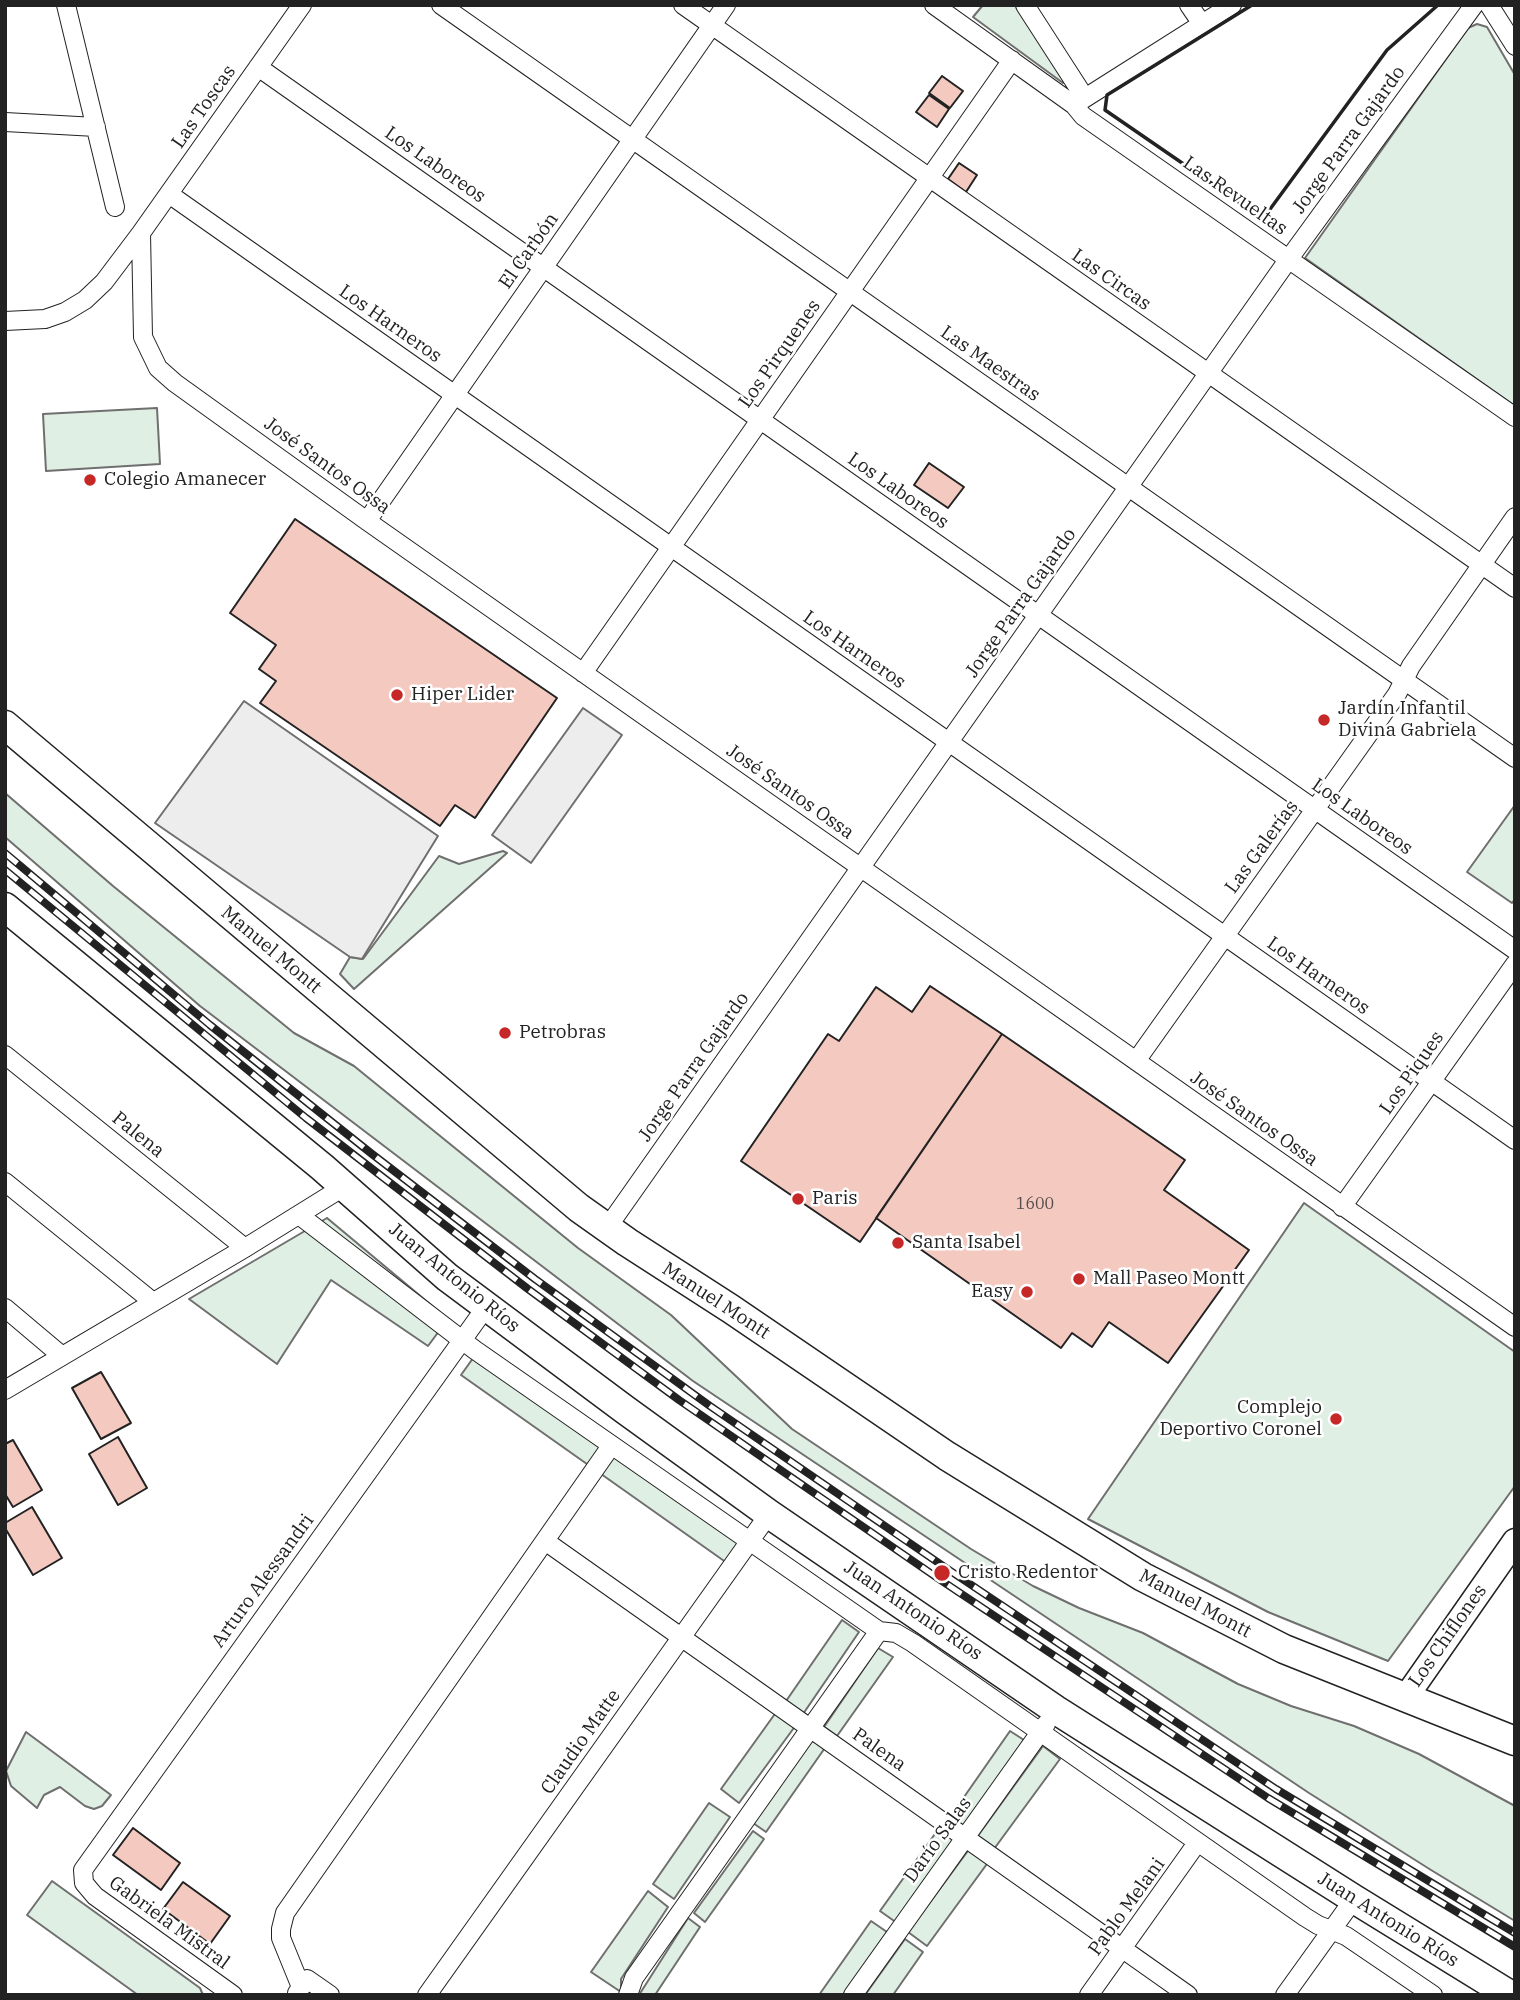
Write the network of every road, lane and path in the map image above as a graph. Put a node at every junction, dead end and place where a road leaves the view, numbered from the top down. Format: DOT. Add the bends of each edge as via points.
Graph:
graph roads {
  1 [pos="66,5"];
  2 [pos="302,5"];
  3 [pos="441,5"];
  4 [pos="683,5"];
  5 [pos="726,5"];
  6 [pos="934,5"];
  7 [pos="1025,5"];
  8 [pos="1189,5"];
  9 [pos="1232,5"];
  10 [pos="1474,5"];
  11 [pos="1489,5"];
  12 [pos="1202,24"];
  13 [pos="712,26"];
  14 [pos="1515,46"];
  15 [pos="1012,60"];
  16 [pos="258,67"];
  17 [pos="1079,101"];
  18 [pos="5,122"];
  19 [pos="96,127"];
  20 [pos="633,139"];
  21 [pos="929,178"];
  22 [pos="169,194"];
  23 [pos="115,207"];
  24 [pos="141,233"];
  25 [pos="1288,260"];
  26 [pos="543,267"];
  27 [pos="850,292"];
  28 [pos="5,321"];
  29 [pos="1208,373"];
  30 [pos="454,394"];
  31 [pos="1515,417"];
  32 [pos="760,420"];
  33 [pos="1128,487"];
  34 [pos="1515,517"];
  35 [pos="367,521"];
  36 [pos="671,547"];
  37 [pos="1482,565"];
  38 [pos="1515,588"];
  39 [pos="1038,615"];
  40 [pos="583,673"];
  41 [pos="1404,680"];
  42 [pos="5,725"];
  43 [pos="948,742"];
  44 [pos="1515,758"];
  45 [pos="1315,810"];
  46 [pos="860,867"];
  47 [pos="5,907"];
  48 [pos="1225,936"];
  49 [pos="1512,941"];
  50 [pos="1515,964"];
  51 [pos="5,1055"];
  52 [pos="1136,1061"];
  53 [pos="1432,1082"];
  54 [pos="1515,1140"];
  55 [pos="5,1182"];
  56 [pos="345,1186"];
  57 [pos="1342,1207"];
  58 [pos="299,1215"];
  59 [pos="607,1228"];
  60 [pos="245,1248"];
  61 [pos="153,1301"];
  62 [pos="486,1307"];
  63 [pos="5,1308"];
  64 [pos="1515,1327"];
  65 [pos="461,1339"];
  66 [pos="62,1356"];
  67 [pos="5,1390"];
  68 [pos="611,1446"];
  69 [pos="769,1514"];
  70 [pos="545,1541"];
  71 [pos="1515,1541"];
  72 [pos="749,1542"];
  73 [pos="879,1631"];
  74 [pos="682,1637"];
  75 [pos="1406,1697"];
  76 [pos="1049,1721"];
  77 [pos="810,1727"];
  78 [pos="1515,1741"];
  79 [pos="966,1836"];
  80 [pos="1197,1843"];
  81 [pos="84,1883"];
  82 [pos="1353,1899"];
  83 [pos="1331,1930"];
  84 [pos="1123,1948"];
  85 [pos="301,1987"];
  86 [pos="1507,1994"];
  87 [pos="233,1995"];
  88 [pos="330,1995"];
  89 [pos="427,1995"];
  90 [pos="628,1995"];
  91 [pos="853,1995"];
  92 [pos="1090,1995"];
  93 [pos="1188,1995"];
  94 [pos="1285,1995"];
  95 [pos="1433,1995"];
  1 -- 19 [label="street"];
  2 -- 16 [label="street, Las Toscas"];
  3 -- 20 [label="street, Las Maestras"];
  4 -- 13 [label="street, Las Circas"];
  5 -- 13 [label="street, El Carbón"];
  6 -- 15 [label="street, Las Revueltas"];
  7 -- 17 [label="street"];
  8 -- 12 [label="street"];
  9 -- 12 [label="street"];
  10 -- 25 [label="street, Jorge Parra Gajardo"];
  11 -- 14 [label="street"];
  12 -- 17 [label="street"];
  13 -- 20 [label="street, El Carbón"];
  13 -- 21 [label="street, Las Circas"];
  15 -- 17 [label="street, Las Revueltas"];
  15 -- 21 [label="street, Los Pirquenes"];
  16 -- 22 [label="street, Las Toscas"];
  16 -- 26 [label="street, Los Laboreos"];
  17 -- 25 [label="street, Las Revueltas" via="1083,116"];
  18 -- 19 [label="street"];
  19 -- 23 [label="street"];
  20 -- 26 [label="street, El Carbón"];
  20 -- 27 [label="street, Las Maestras"];
  21 -- 27 [label="street, Los Pirquenes"];
  21 -- 29 [label="street, Las Circas"];
  22 -- 24 [label="street, Las Toscas"];
  22 -- 30 [label="street, Los Harneros"];
  24 -- 28 [label="street, Las Toscas" via="85,300 45,319"];
  24 -- 35 [label="street, José Santos Ossa" via="142,326 158,368"];
  25 -- 29 [label="street, Jorge Parra Gajardo"];
  25 -- 31 [label="street, Las Revueltas"];
  26 -- 30 [label="street, El Carbón"];
  26 -- 32 [label="street, Los Laboreos"];
  27 -- 32 [label="street, Los Pirquenes"];
  27 -- 33 [label="street, Las Maestras"];
  29 -- 33 [label="street, Jorge Parra Gajardo"];
  29 -- 37 [label="street, Las Circas"];
  30 -- 35 [label="street, El Carbón"];
  30 -- 36 [label="street, Los Harneros"];
  32 -- 36 [label="street, Los Pirquenes"];
  32 -- 39 [label="street, Los Laboreos"];
  33 -- 39 [label="street, Jorge Parra Gajardo"];
  33 -- 41 [label="street, Las Maestras"];
  34 -- 37 [label="street, Las Galerías"];
  35 -- 40 [label="street, José Santos Ossa"];
  36 -- 40 [label="street, Los Pirquenes"];
  36 -- 43 [label="street, Los Harneros"];
  37 -- 38 [label="street, Las Circas"];
  37 -- 41 [label="street, Las Galerías"];
  39 -- 43 [label="street, Jorge Parra Gajardo"];
  39 -- 45 [label="street, Los Laboreos"];
  40 -- 46 [label="street, José Santos Ossa"];
  41 -- 44 [label="street, Las Maestras"];
  41 -- 45 [label="street, Las Galerías"];
  42 -- 59 [label="main road, Manuel Montt"];
  43 -- 46 [label="street, Jorge Parra Gajardo"];
  43 -- 48 [label="street, Los Harneros"];
  45 -- 48 [label="street, Las Galerías"];
  45 -- 49 [label="street, Los Laboreos"];
  46 -- 52 [label="street, José Santos Ossa"];
  46 -- 59 [label="street, Jorge Parra Gajardo"];
  47 -- 56 [label="main road, Juan Antonio Ríos"];
  48 -- 52 [label="street, Las Galerías"];
  48 -- 53 [label="street, Los Harneros"];
  50 -- 53 [label="street, Los Piques"];
  51 -- 60 [label="street, Palena"];
  52 -- 57 [label="street, José Santos Ossa"];
  53 -- 54 [label="street, Los Harneros"];
  53 -- 57 [label="street, Los Piques"];
  55 -- 61 [label="street"];
  56 -- 58 [label="street"];
  56 -- 62 [label="main road, Juan Antonio Ríos"];
  57 -- 64 [label="street, José Santos Ossa"];
  58 -- 60 [label="street"];
  58 -- 65 [label="street"];
  59 -- 75 [label="main road, Manuel Montt" via="1111,1559 1274,1645"];
  60 -- 61 [label="street"];
  61 -- 66 [label="street"];
  62 -- 65 [label="street, Arturo Alessandri"];
  62 -- 69 [label="main road, Juan Antonio Ríos"];
  63 -- 66 [label="street"];
  65 -- 68 [label="street"];
  65 -- 81 [label="street, Arturo Alessandri" via="87,1864"];
  66 -- 67 [label="street"];
  68 -- 70 [label="street"];
  68 -- 72 [label="street"];
  69 -- 72 [label="street, Claudio Matte"];
  69 -- 76 [label="main road, Juan Antonio Ríos"];
  70 -- 74 [label="street, Palena"];
  70 -- 85 [label="street" via="285,1913 281,1938"];
  71 -- 75 [label="street, Los Chiflones"];
  72 -- 73 [label="street"];
  72 -- 74 [label="street, Claudio Matte"];
  73 -- 76 [label="street" via="896,1633"];
  73 -- 77 [label="street"];
  74 -- 77 [label="street, Palena"];
  74 -- 89 [label="street, Claudio Matte"];
  75 -- 78 [label="main road, Manuel Montt"];
  76 -- 79 [label="street, Darío Salas"];
  76 -- 80 [label="street"];
  76 -- 82 [label="main road, Juan Antonio Ríos"];
  77 -- 79 [label="street, Palena"];
  77 -- 90 [label="street" via="634,1978"];
  79 -- 84 [label="street, Palena"];
  79 -- 91 [label="street, Darío Salas"];
  80 -- 83 [label="street"];
  80 -- 84 [label="street, Pablo Melani"];
  81 -- 87 [label="street, Gabriela Mistral" via="95,1896"];
  82 -- 83 [label="street"];
  82 -- 86 [label="main road, Juan Antonio Ríos"];
  83 -- 94 [label="street"];
  83 -- 95 [label="street"];
  84 -- 92 [label="street, Pablo Melani"];
  84 -- 93 [label="street, Palena"];
  85 -- 88 [label="street"];
}
